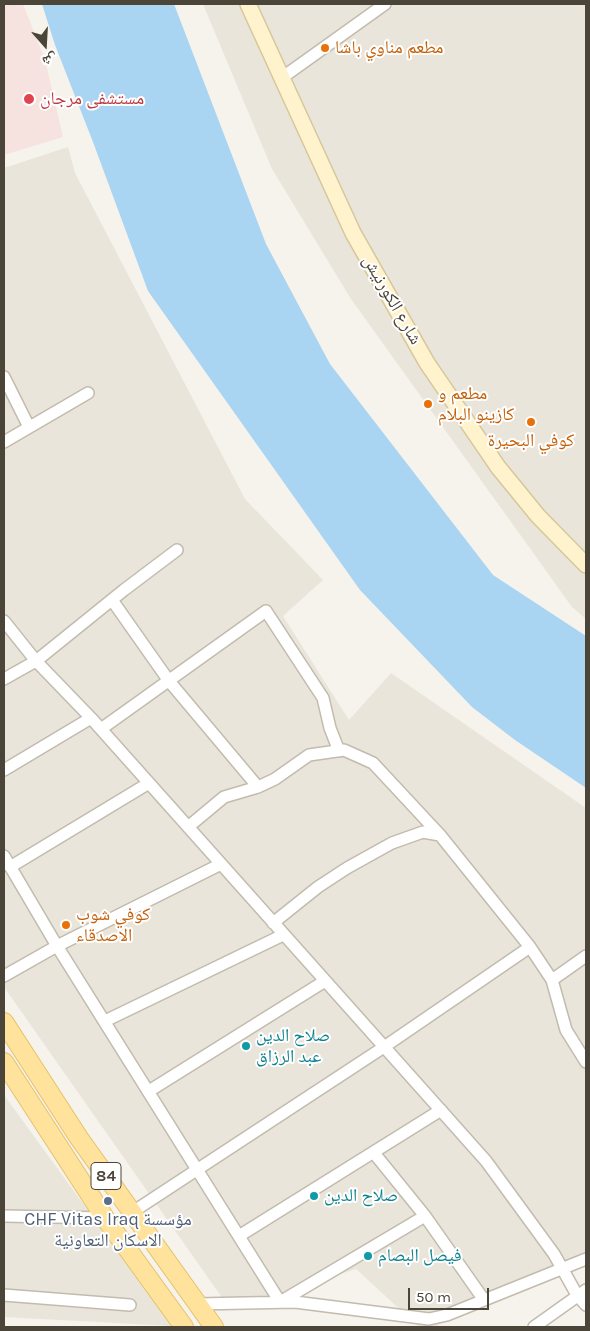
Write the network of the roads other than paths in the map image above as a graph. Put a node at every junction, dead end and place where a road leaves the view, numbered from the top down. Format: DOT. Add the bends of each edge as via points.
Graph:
graph roads {
  1 [pos="248,4"];
  2 [pos="385,4"];
  3 [pos="283,77"];
  4 [pos="4,377"];
  5 [pos="88,393"];
  6 [pos="30,427"];
  7 [pos="4,442"];
  8 [pos="177,550"];
  9 [pos="586,565"];
  10 [pos="112,600"];
  11 [pos="4,621"];
  12 [pos="36,661"];
  13 [pos="4,679"];
  14 [pos="170,681"];
  15 [pos="91,718"];
  16 [pos="101,729"];
  17 [pos="339,751"];
  18 [pos="4,770"];
  19 [pos="149,783"];
  20 [pos="258,787"];
  21 [pos="188,827"];
  22 [pos="440,835"];
  23 [pos="4,856"];
  24 [pos="221,864"];
  25 [pos="10,867"];
  26 [pos="273,923"];
  27 [pos="283,935"];
  28 [pos="57,946"];
  29 [pos="530,947"];
  30 [pos="586,956"];
  31 [pos="4,976"];
  32 [pos="552,980"];
  33 [pos="325,981"];
  34 [pos="105,1021"];
  35 [pos="4,1022"];
  36 [pos="384,1047"];
  37 [pos="4,1062"];
  38 [pos="586,1062"];
  39 [pos="149,1091"];
  40 [pos="441,1110"];
  41 [pos="374,1153"];
  42 [pos="198,1169"];
  43 [pos="131,1213"];
  44 [pos="4,1216"];
  45 [pos="425,1216"];
  46 [pos="105,1218"];
  47 [pos="239,1236"];
  48 [pos="586,1259"];
  49 [pos="562,1269"];
  50 [pos="582,1292"];
  51 [pos="4,1295"];
  52 [pos="484,1300"];
  53 [pos="280,1302"];
  54 [pos="197,1304"];
  55 [pos="130,1305"];
  56 [pos="586,1305"];
  57 [pos="184,1327"];
  58 [pos="212,1327"];
  59 [pos="534,1327"];
  1 -- 3 [label="street, شارع الكورنيش"];
  2 -- 3 [label="street"];
  3 -- 9 [label="street, شارع الكورنيش" via="353,233 428,363 503,473 538,516"];
  4 -- 6 [label="street"];
  5 -- 6 [label="street"];
  6 -- 7 [label="street"];
  8 -- 10 [label="street"];
  10 -- 12 [label="street"];
  10 -- 14 [label="street"];
  11 -- 12 [label="street"];
  12 -- 13 [label="street"];
  12 -- 15 [label="street"];
  14 -- 16 [label="street"];
  14 -- 17 [label="street" via="266,611 323,698"];
  14 -- 20 [label="street"];
  15 -- 16 [label="street"];
  15 -- 18 [label="street"];
  16 -- 19 [label="street"];
  17 -- 20 [label="street" via="309,755"];
  17 -- 22 [label="street" via="344,750 373,763"];
  19 -- 21 [label="street"];
  19 -- 25 [label="street"];
  20 -- 21 [label="street" via="224,798"];
  21 -- 24 [label="street"];
  22 -- 26 [label="street" via="423,832 392,843 318,887"];
  22 -- 29 [label="street"];
  23 -- 25 [label="street"];
  24 -- 26 [label="street"];
  24 -- 28 [label="street"];
  25 -- 28 [label="street"];
  26 -- 27 [label="street"];
  27 -- 33 [label="street"];
  27 -- 34 [label="street"];
  28 -- 31 [label="street"];
  28 -- 34 [label="street"];
  29 -- 32 [label="street"];
  29 -- 36 [label="street"];
  30 -- 32 [label="street"];
  32 -- 38 [label="street" via="566,1030"];
  33 -- 36 [label="street"];
  33 -- 39 [label="street"];
  34 -- 39 [label="street"];
  35 -- 43 [label="main road, 84"];
  36 -- 40 [label="street"];
  36 -- 42 [label="street"];
  37 -- 46 [label="main road, 84"];
  39 -- 42 [label="street"];
  40 -- 41 [label="street"];
  40 -- 49 [label="street" via="486,1161"];
  41 -- 45 [label="street"];
  41 -- 47 [label="street"];
  42 -- 43 [label="street"];
  42 -- 47 [label="street"];
  43 -- 54 [label="main road, 84"];
  44 -- 46 [label="street"];
  45 -- 52 [label="street"];
  45 -- 53 [label="street"];
  46 -- 57 [label="main road, 84"];
  47 -- 53 [label="street"];
  48 -- 49 [label="street"];
  49 -- 50 [label="street"];
  49 -- 52 [label="street"];
  50 -- 56 [label="street"];
  50 -- 59 [label="street"];
  51 -- 55 [label="street"];
  52 -- 53 [label="street" via="429,1319"];
  53 -- 54 [label="street"];
  54 -- 58 [label="main road, 84"];
}
